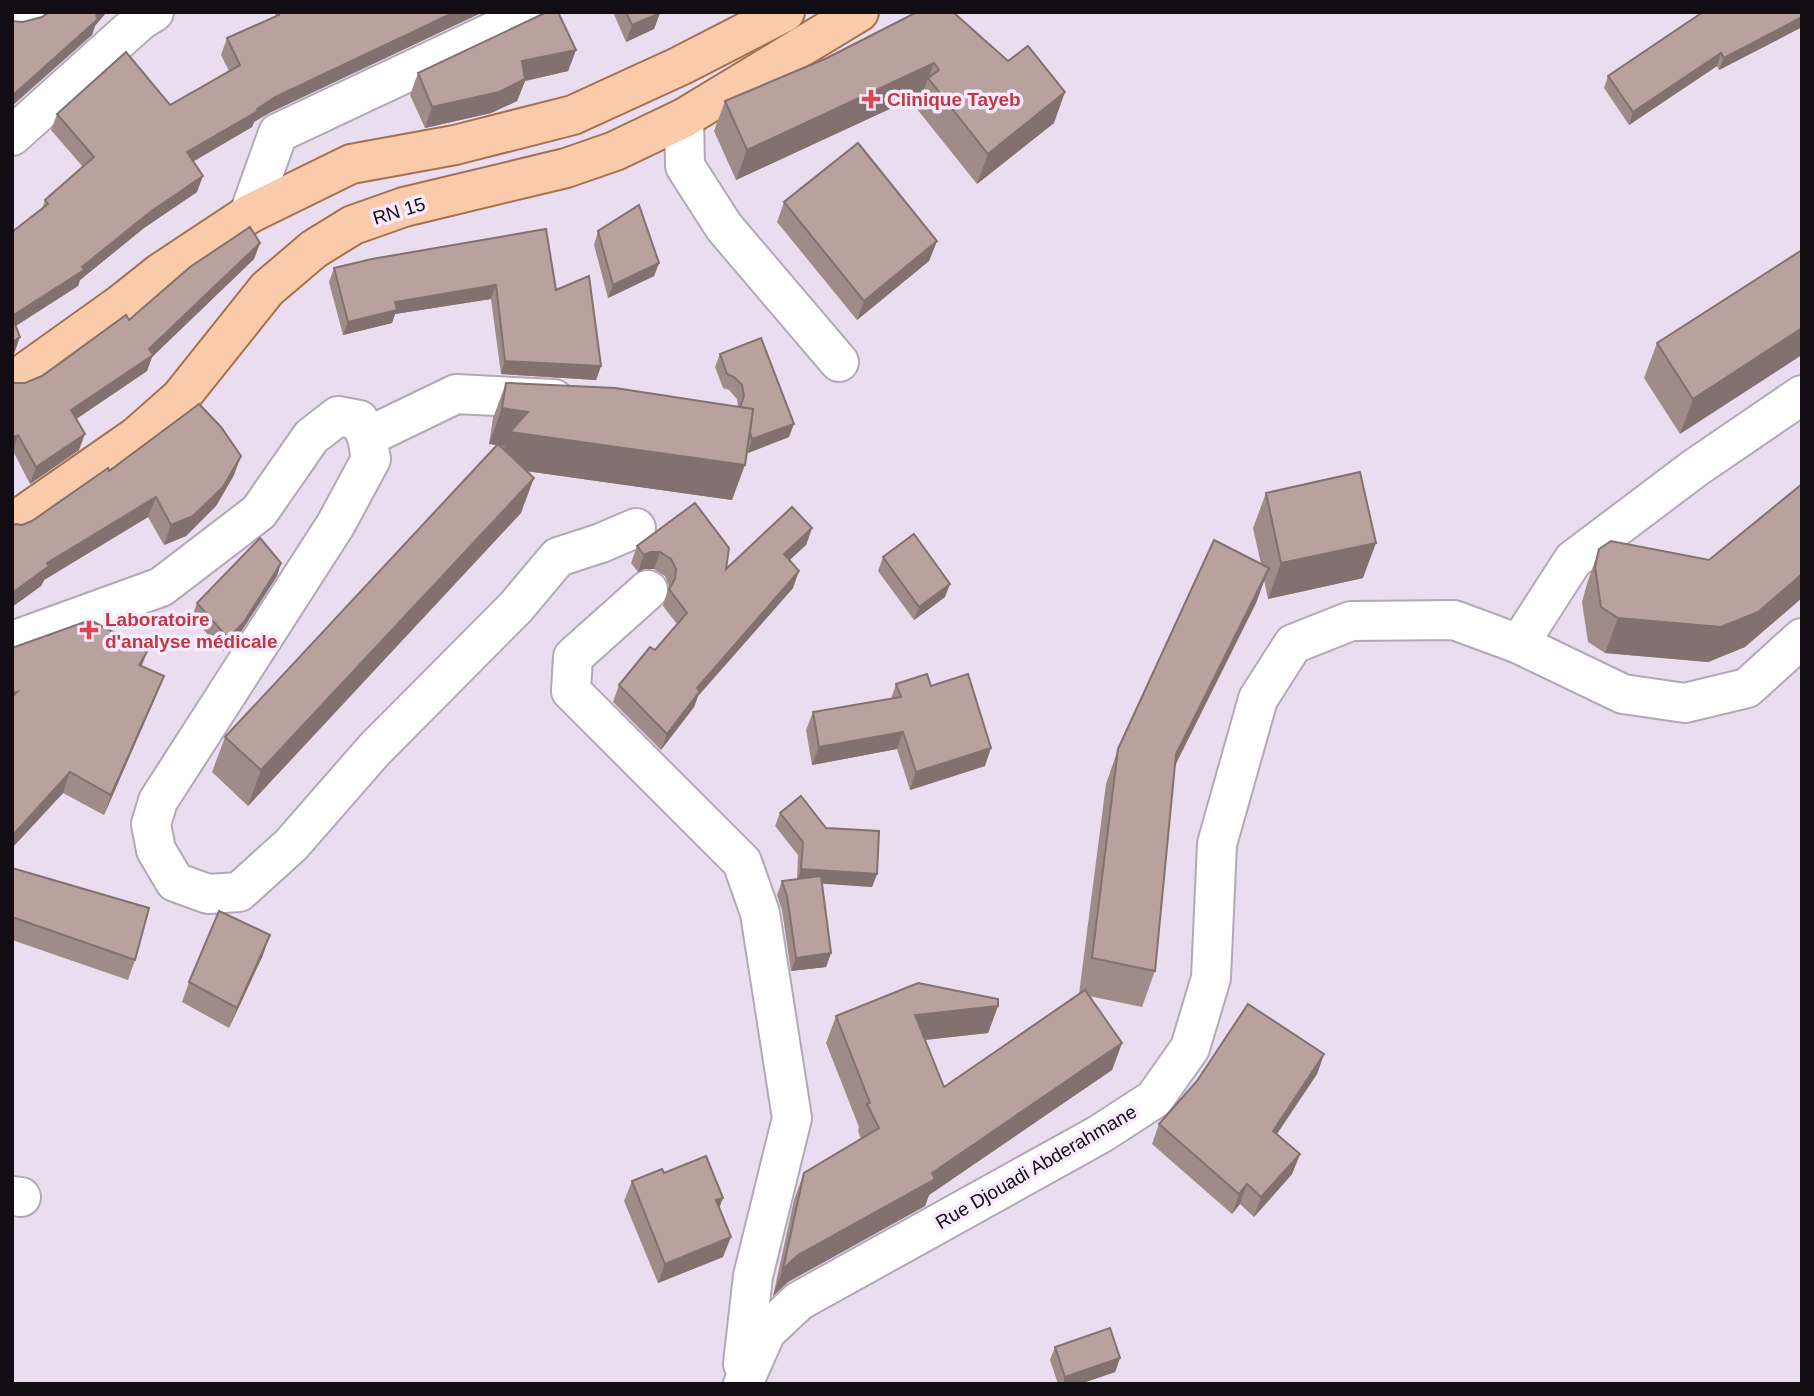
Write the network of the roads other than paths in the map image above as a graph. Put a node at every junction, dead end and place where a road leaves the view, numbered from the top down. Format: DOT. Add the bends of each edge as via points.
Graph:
graph roads {
  1 [pos="30,12"];
  2 [pos="154,12"];
  3 [pos="535,12"];
  4 [pos="785,12"];
  5 [pos="854,14"];
  6 [pos="12,17"];
  7 [pos="684,118"];
  8 [pos="12,136"];
  9 [pos="249,214"];
  10 [pos="839,362"];
  11 [pos="12,378"];
  12 [pos="1802,395"];
  13 [pos="593,401"];
  14 [pos="367,437"];
  15 [pos="12,523"];
  16 [pos="636,528"];
  17 [pos="648,590"];
  18 [pos="1802,638"];
  19 [pos="12,641"];
  20 [pos="1519,644"];
  21 [pos="742,1384"];
  1 -- 6 [label="street"];
  2 -- 8 [label="street"];
  3 -- 9 [label="street" via="278,133"];
  4 -- 9 [label="main road" via="573,115 455,145 351,164"];
  5 -- 7 [label="main road, RN 15"];
  7 -- 10 [label="street" via="685,166 724,227"];
  7 -- 15 [label="main road, RN 15" via="615,152 566,168 404,207 353,225 314,249 267,289 180,398 137,436"];
  9 -- 11 [label="main road"];
  12 -- 20 [label="street" via="1573,560"];
  13 -- 14 [label="street" via="456,394"];
  14 -- 16 [label="street" via="371,459 336,524 158,801 151,824 156,850 175,882 208,894 239,892 291,845 374,750 516,607 558,557"];
  14 -- 19 [label="street" via="359,420 338,416 310,437 259,512 161,587"];
  17 -- 21 [label="street" via="573,657 571,691 741,862 760,913 792,1118 753,1276"];
  18 -- 20 [label="street, Rue Djouadi Abderahmane" via="1747,688 1685,703 1623,694"];
  20 -- 21 [label="street, Rue Djouadi Abderahmane" via="1454,620 1351,621 1293,644 1258,699 1217,844 1211,978 1190,1048 1154,1099 1100,1134 799,1301 766,1332"];
}
